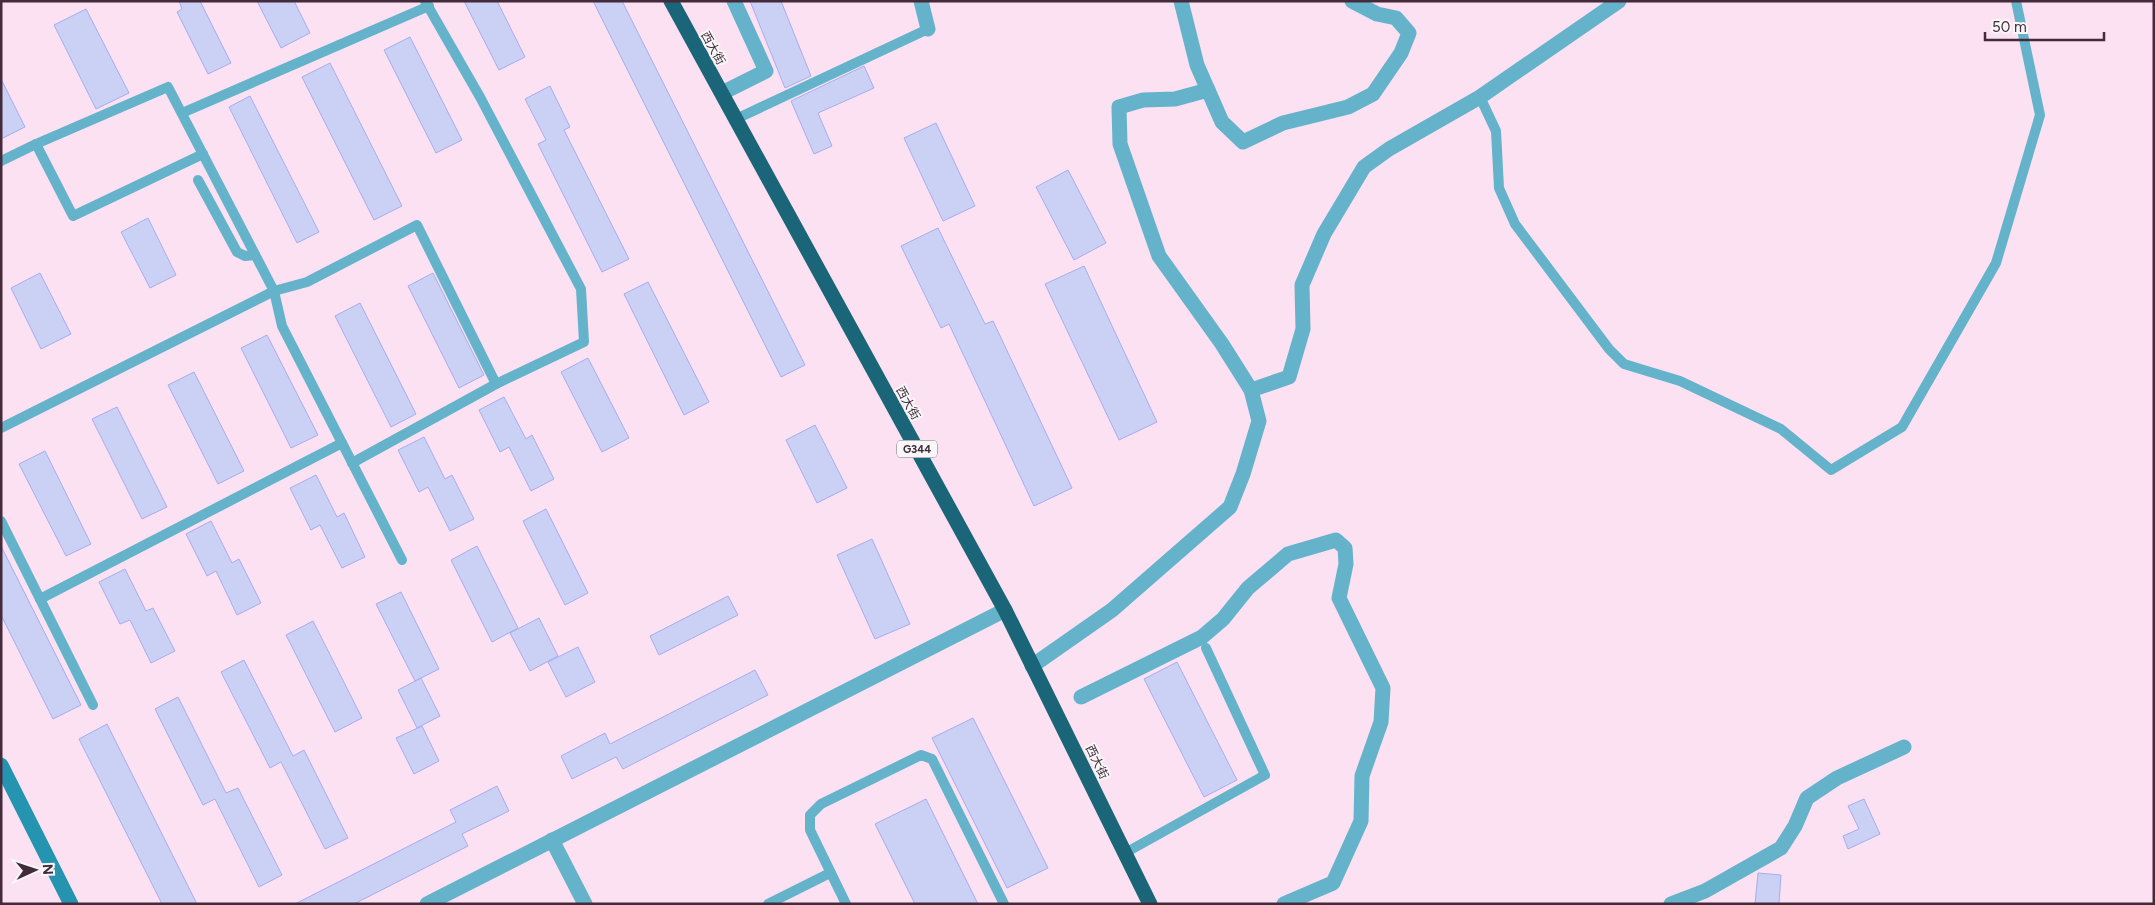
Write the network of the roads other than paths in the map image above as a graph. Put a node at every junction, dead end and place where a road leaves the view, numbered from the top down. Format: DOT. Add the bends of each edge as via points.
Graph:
graph roads {
  1 [pos="671,1"];
  2 [pos="734,1"];
  3 [pos="921,1"];
  4 [pos="1181,1"];
  5 [pos="1352,1"];
  6 [pos="1619,1"];
  7 [pos="2016,1"];
  8 [pos="427,4"];
  9 [pos="928,29"];
  10 [pos="1208,90"];
  11 [pos="722,93"];
  12 [pos="1480,97"];
  13 [pos="182,113"];
  14 [pos="736,119"];
  15 [pos="36,144"];
  16 [pos="203,154"];
  17 [pos="1,161"];
  18 [pos="198,180"];
  19 [pos="255,255"];
  20 [pos="274,291"];
  21 [pos="496,384"];
  22 [pos="1251,390"];
  23 [pos="1,428"];
  24 [pos="342,443"];
  25 [pos="352,463"];
  26 [pos="1,521"];
  27 [pos="402,560"];
  28 [pos="40,599"];
  29 [pos="1005,610"];
  30 [pos="1206,648"];
  31 [pos="1032,666"];
  32 [pos="1081,697"];
  33 [pos="93,705"];
  34 [pos="1904,747"];
  35 [pos="1,765"];
  36 [pos="552,840"];
  37 [pos="1125,853"];
  38 [pos="830,873"];
  39 [pos="71,904"];
  40 [pos="427,904"];
  41 [pos="585,904"];
  42 [pos="768,904"];
  43 [pos="846,904"];
  44 [pos="1004,904"];
  45 [pos="1150,904"];
  46 [pos="1284,904"];
  47 [pos="1671,904"];
  1 -- 11 [label="highway, 西大街 / G344"];
  2 -- 11 [label="street" via="766,71"];
  3 -- 9 [label="street"];
  4 -- 10 [label="street"];
  5 -- 10 [label="street" via="1377,14 1396,18 1409,33 1401,53 1373,94 1348,107 1283,123 1243,142 1222,122"];
  6 -- 12 [label="street"];
  7 -- 12 [label="lane" via="2040,115 1996,263 1902,428 1831,470 1781,429 1680,381 1624,364 1609,349 1515,224 1499,188 1496,131"];
  8 -- 13 [label="lane"];
  8 -- 21 [label="lane" via="480,97 581,290 584,342"];
  9 -- 14 [label="lane"];
  10 -- 22 [label="street" via="1175,99 1144,100 1119,107 1120,144 1159,256"];
  11 -- 14 [label="highway, 西大街 / G344"];
  12 -- 22 [label="street" via="1364,167 1324,234 1302,285 1303,329 1288,377"];
  13 -- 15 [label="lane" via="168,87"];
  13 -- 16 [label="lane"];
  14 -- 29 [label="highway, 西大街 / G344"];
  15 -- 16 [label="lane" via="74,216"];
  15 -- 17 [label="lane"];
  16 -- 19 [label="lane"];
  18 -- 19 [label="lane" via="237,252 245,256"];
  19 -- 20 [label="lane"];
  20 -- 21 [label="lane" via="307,282 416,225"];
  20 -- 23 [label="lane"];
  20 -- 24 [label="lane" via="282,326"];
  21 -- 25 [label="lane"];
  22 -- 31 [label="street" via="1259,421 1230,507 1112,610"];
  24 -- 25 [label="lane"];
  24 -- 28 [label="lane"];
  25 -- 27 [label="lane"];
  26 -- 28 [label="lane"];
  28 -- 33 [label="lane"];
  29 -- 31 [label="highway, 西大街 / G344"];
  29 -- 36 [label="street"];
  30 -- 37 [label="lane" via="1265,775"];
  31 -- 37 [label="highway, 西大街 / G344"];
  32 -- 46 [label="street" via="1202,637 1223,619 1248,588 1288,554 1336,540 1345,548 1346,564 1338,598 1383,688 1381,722 1362,776 1361,821 1333,883"];
  34 -- 47 [label="street" via="1837,778 1807,798 1782,848 1705,892"];
  35 -- 39 [label="street"];
  36 -- 40 [label="street"];
  36 -- 41 [label="street"];
  37 -- 45 [label="highway, 西大街 / G344"];
  38 -- 42 [label="lane"];
  38 -- 43 [label="lane"];
  38 -- 44 [label="lane" via="810,830 810,815 821,804 921,755 932,759"];
}
